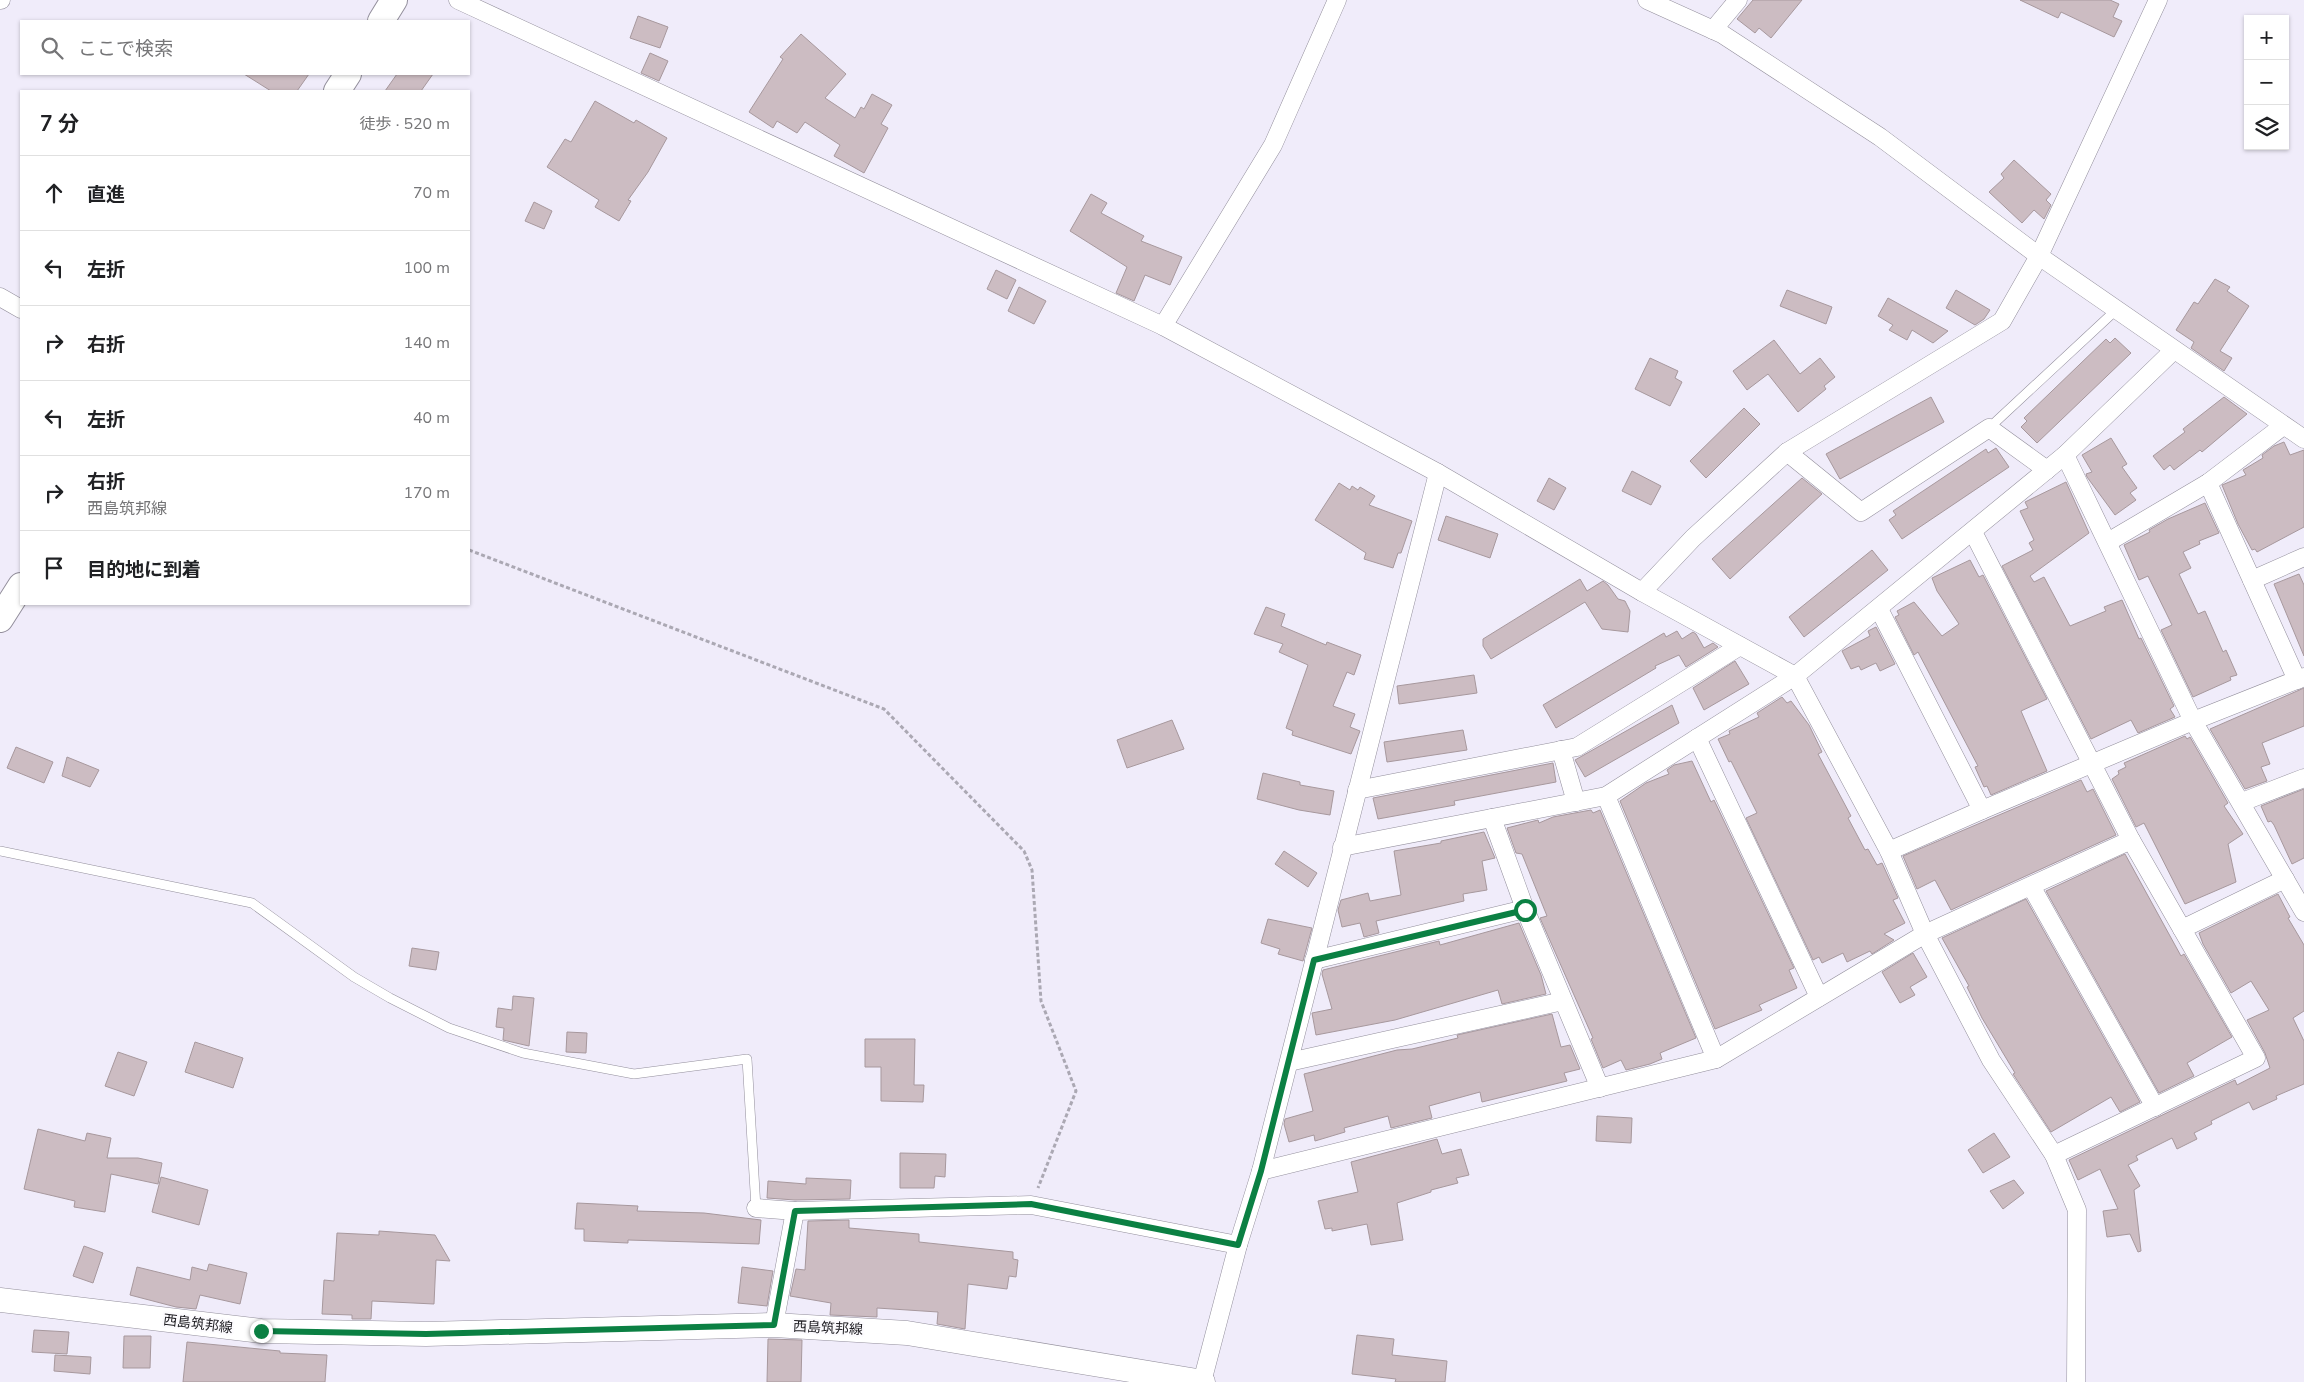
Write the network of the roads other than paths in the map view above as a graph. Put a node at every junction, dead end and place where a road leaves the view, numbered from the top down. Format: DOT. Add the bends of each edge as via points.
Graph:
graph roads {
  1 [pos="394,0"];
  2 [pos="458,0"];
  3 [pos="1337,0"];
  4 [pos="1647,0"];
  5 [pos="1738,0"];
  6 [pos="2158,0"];
  7 [pos="382,20"];
  8 [pos="1713,30"];
  9 [pos="347,75"];
  10 [pos="337,90"];
  11 [pos="2039,256"];
  12 [pos="0,297"];
  13 [pos="20,308"];
  14 [pos="2116,310"];
  15 [pos="1163,326"];
  16 [pos="2174,350"];
  17 [pos="2283,426"];
  18 [pos="1989,428"];
  19 [pos="2304,439"];
  20 [pos="1787,452"];
  21 [pos="2065,455"];
  22 [pos="2047,470"];
  23 [pos="1438,473"];
  24 [pos="2208,483"];
  25 [pos="1973,532"];
  26 [pos="2108,542"];
  27 [pos="2304,557"];
  28 [pos="2252,580"];
  29 [pos="20,588"];
  30 [pos="1642,592"];
  31 [pos="1879,609"];
  32 [pos="0,620"];
  33 [pos="1740,646"];
  34 [pos="1795,676"];
  35 [pos="2301,679"];
  36 [pos="2193,721"];
  37 [pos="1697,738"];
  38 [pos="1561,750"];
  39 [pos="2093,763"];
  40 [pos="2304,778"];
  41 [pos="1356,790"];
  42 [pos="1606,796"];
  43 [pos="1576,802"];
  44 [pos="2242,802"];
  45 [pos="1982,810"];
  46 [pos="1492,818"];
  47 [pos="2131,840"];
  48 [pos="1342,847"];
  49 [pos="0,851"];
  50 [pos="1889,851"];
  51 [pos="2293,881"];
  52 [pos="2031,886"];
  53 [pos="1525,910"];
  54 [pos="2304,912"];
  55 [pos="2182,929"];
  56 [pos="1924,934"];
  57 [pos="1314,960"];
  58 [pos="1820,997"];
  59 [pos="1563,1001"];
  60 [pos="1716,1059"];
  61 [pos="1289,1062"];
  62 [pos="1600,1088"];
  63 [pos="2155,1107"];
  64 [pos="2054,1155"];
  65 [pos="1261,1171"];
  66 [pos="756,1208"];
  67 [pos="795,1211"];
  68 [pos="1238,1245"];
  69 [pos="0,1300"];
  70 [pos="774,1325"];
  71 [pos="1202,1382"];
  72 [pos="2076,1382"];
  1 -- 7 [label="main road"];
  2 -- 15 [label="street"];
  3 -- 15 [label="street" via="1274,145"];
  4 -- 8 [label="street"];
  5 -- 8 [label="street"];
  6 -- 11 [label="street"];
  8 -- 11 [label="street" via="1880,137"];
  9 -- 10 [label="main road"];
  11 -- 14 [label="street"];
  11 -- 20 [label="street" via="2002,321"];
  12 -- 13 [label="street"];
  14 -- 16 [label="street"];
  14 -- 18 [label="lane"];
  15 -- 23 [label="street"];
  16 -- 17 [label="street"];
  16 -- 21 [label="street"];
  17 -- 19 [label="street"];
  17 -- 24 [label="street"];
  18 -- 20 [label="street" via="1861,512"];
  18 -- 22 [label="street"];
  20 -- 30 [label="street" via="1693,538"];
  21 -- 22 [label="street"];
  21 -- 26 [label="street"];
  22 -- 25 [label="street"];
  23 -- 30 [label="street"];
  23 -- 41 [label="street"];
  24 -- 26 [label="street"];
  24 -- 28 [label="street"];
  25 -- 31 [label="street"];
  25 -- 39 [label="street"];
  26 -- 36 [label="street"];
  27 -- 28 [label="street"];
  28 -- 35 [label="street"];
  29 -- 32 [label="main road"];
  30 -- 33 [label="street"];
  31 -- 34 [label="street"];
  31 -- 45 [label="street"];
  33 -- 34 [label="street"];
  33 -- 38 [label="street" via="1577,746"];
  34 -- 37 [label="street"];
  34 -- 50 [label="street"];
  35 -- 36 [label="street"];
  36 -- 39 [label="street"];
  36 -- 44 [label="street"];
  37 -- 42 [label="street"];
  37 -- 58 [label="street"];
  38 -- 41 [label="street"];
  38 -- 43 [label="street"];
  39 -- 45 [label="street"];
  39 -- 47 [label="street"];
  40 -- 44 [label="street"];
  41 -- 48 [label="street"];
  42 -- 43 [label="street"];
  42 -- 60 [label="street"];
  43 -- 46 [label="street"];
  44 -- 51 [label="street"];
  45 -- 50 [label="street"];
  46 -- 48 [label="street"];
  46 -- 53 [label="street"];
  47 -- 52 [label="street"];
  47 -- 55 [label="street"];
  48 -- 57 [label="street"];
  49 -- 66 [label="lane" via="252,903 390,998 449,1028 523,1053 634,1074 747,1059"];
  50 -- 56 [label="street"];
  51 -- 54 [label="street"];
  51 -- 55 [label="street"];
  52 -- 56 [label="street"];
  52 -- 63 [label="street"];
  53 -- 57 [label="street"];
  53 -- 59 [label="street"];
  55 -- 63 [label="street" via="2256,1058"];
  56 -- 58 [label="street"];
  56 -- 64 [label="street" via="1991,1060"];
  57 -- 61 [label="street"];
  58 -- 60 [label="street"];
  59 -- 61 [label="street"];
  59 -- 62 [label="street"];
  60 -- 62 [label="street"];
  61 -- 65 [label="street"];
  62 -- 65 [label="street"];
  63 -- 64 [label="street"];
  64 -- 72 [label="street" via="2077,1210"];
  65 -- 68 [label="street"];
  66 -- 67 [label="street"];
  67 -- 68 [label="street" via="1031,1204"];
  67 -- 70 [label="street"];
  68 -- 71 [label="street"];
  69 -- 70 [label="main road, 西島筑邦線" via="261,1331 426,1334"];
  70 -- 71 [label="main road, 西島筑邦線" via="907,1333"];
}
